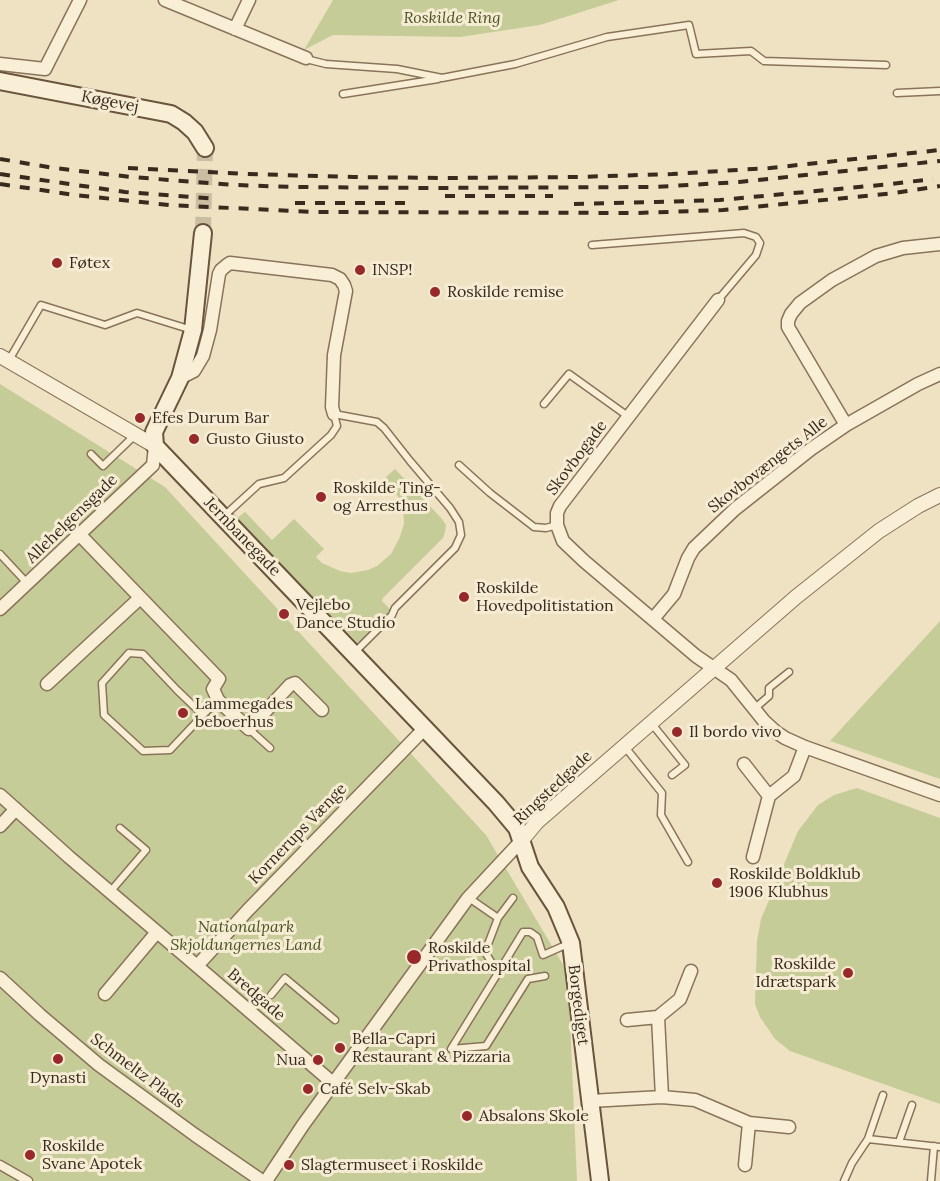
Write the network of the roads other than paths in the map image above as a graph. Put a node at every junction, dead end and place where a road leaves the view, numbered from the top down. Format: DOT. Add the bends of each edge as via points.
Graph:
graph roads {
  1 [pos="80,0"];
  2 [pos="165,0"];
  3 [pos="249,0"];
  4 [pos="235,29"];
  5 [pos="306,58"];
  6 [pos="0,64"];
  7 [pos="886,65"];
  8 [pos="442,78"];
  9 [pos="0,81"];
  10 [pos="940,91"];
  11 [pos="897,93"];
  12 [pos="344,94"];
  13 [pos="205,148"];
  14 [pos="203,232"];
  15 [pos="940,244"];
  16 [pos="592,245"];
  17 [pos="718,300"];
  18 [pos="193,330"];
  19 [pos="4,358"];
  20 [pos="940,374"];
  21 [pos="180,378"];
  22 [pos="544,404"];
  23 [pos="334,414"];
  24 [pos="628,417"];
  25 [pos="846,425"];
  26 [pos="135,434"];
  27 [pos="155,446"];
  28 [pos="91,454"];
  29 [pos="459,465"];
  30 [pos="940,495"];
  31 [pos="223,517"];
  32 [pos="557,525"];
  33 [pos="79,534"];
  34 [pos="0,554"];
  35 [pos="28,584"];
  36 [pos="140,598"];
  37 [pos="0,609"];
  38 [pos="653,619"];
  39 [pos="354,653"];
  40 [pos="714,669"];
  41 [pos="789,672"];
  42 [pos="47,684"];
  43 [pos="218,700"];
  44 [pos="754,709"];
  45 [pos="322,710"];
  46 [pos="203,715"];
  47 [pos="651,723"];
  48 [pos="425,728"];
  49 [pos="249,729"];
  50 [pos="624,747"];
  51 [pos="805,747"];
  52 [pos="270,748"];
  53 [pos="744,764"];
  54 [pos="672,775"];
  55 [pos="0,795"];
  56 [pos="940,795"];
  57 [pos="769,796"];
  58 [pos="16,809"];
  59 [pos="0,826"];
  60 [pos="120,828"];
  61 [pos="522,840"];
  62 [pos="753,857"];
  63 [pos="688,862"];
  64 [pos="110,892"];
  65 [pos="468,898"];
  66 [pos="513,898"];
  67 [pos="498,918"];
  68 [pos="157,932"];
  69 [pos="571,943"];
  70 [pos="197,966"];
  71 [pos="691,971"];
  72 [pos="498,973"];
  73 [pos="545,976"];
  74 [pos="0,978"];
  75 [pos="105,994"];
  76 [pos="271,995"];
  77 [pos="658,1017"];
  78 [pos="335,1020"];
  79 [pos="627,1020"];
  80 [pos="334,1084"];
  81 [pos="883,1095"];
  82 [pos="662,1097"];
  83 [pos="590,1101"];
  84 [pos="912,1105"];
  85 [pos="749,1123"];
  86 [pos="789,1127"];
  87 [pos="868,1139"];
  88 [pos="899,1142"];
  89 [pos="937,1146"];
  90 [pos="0,1165"];
  91 [pos="745,1166"];
  92 [pos="28,1181"];
  93 [pos="264,1181"];
  94 [pos="600,1181"];
  95 [pos="844,1181"];
  96 [pos="931,1181"];
  1 -- 6 [label="street" via="45,69"];
  2 -- 4 [label="street"];
  3 -- 4 [label="street"];
  4 -- 5 [label="street"];
  5 -- 8 [label="lane" via="326,64 397,69"];
  7 -- 8 [label="lane" via="764,61 751,51 696,54 689,26 607,37 515,64"];
  8 -- 12 [label="lane"];
  9 -- 13 [label="main road, Køgevej" via="171,114 195,132"];
  10 -- 11 [label="lane"];
  14 -- 18 [label="main road"];
  15 -- 25 [label="street" via="876,256 832,280 791,314 788,327"];
  16 -- 17 [label="lane" via="744,233 758,238 756,255"];
  17 -- 24 [label="street, Skovbogade"];
  18 -- 19 [label="lane" via="137,313 105,325 41,305"];
  18 -- 21 [label="main road"];
  19 -- 26 [label="street, Jernbanegade"];
  20 -- 25 [label="street, Skovbovængets Alle"];
  21 -- 23 [label="street" via="194,371 203,357 219,274 227,265 332,275 340,279 346,291 334,355"];
  21 -- 27 [label="main road" via="154,432"];
  22 -- 24 [label="lane" via="569,374"];
  23 -- 31 [label="lane" via="337,426 332,435 284,478 259,484"];
  23 -- 39 [label="lane" via="376,422 384,428 450,508 459,522 461,535 455,548"];
  24 -- 32 [label="street, Skovbogade" via="560,506"];
  25 -- 38 [label="street, Skovbovængets Alle" via="735,509 694,549 674,594"];
  26 -- 27 [label="street, Jernbanegade"];
  26 -- 28 [label="lane" via="103,466"];
  27 -- 31 [label="main road, Jernbanegade"];
  27 -- 33 [label="street, Allehelgensgade" via="153,465"];
  29 -- 32 [label="lane" via="534,527"];
  30 -- 40 [label="street, Ringstedgade" via="877,532"];
  31 -- 39 [label="main road, Jernbanegade"];
  32 -- 38 [label="street" via="563,541 574,552"];
  33 -- 35 [label="street, Allehelgensgade"];
  33 -- 36 [label="street"];
  34 -- 35 [label="lane"];
  35 -- 37 [label="street, Allehelgensgade"];
  36 -- 42 [label="street"];
  36 -- 43 [label="street" via="219,679 213,689"];
  38 -- 40 [label="street"];
  39 -- 48 [label="main road, Jernbanegade"];
  40 -- 44 [label="street" via="731,680"];
  40 -- 47 [label="street, Ringstedgade"];
  41 -- 44 [label="lane" via="769,688 769,696"];
  43 -- 46 [label="lane"];
  43 -- 49 [label="street"];
  44 -- 51 [label="street" via="776,732"];
  45 -- 49 [label="street" via="295,683"];
  46 -- 46 [label="lane" via="143,654 129,653 102,683 104,715 143,751 170,750"];
  47 -- 50 [label="street, Ringstedgade"];
  47 -- 54 [label="lane" via="685,765"];
  48 -- 61 [label="main road, Jernbanegade" via="510,819"];
  48 -- 70 [label="street, Kornerups Vænge"];
  49 -- 52 [label="lane"];
  50 -- 61 [label="street, Ringstedgade" via="537,822"];
  50 -- 63 [label="lane" via="662,793 661,815"];
  51 -- 56 [label="street"];
  51 -- 57 [label="street" via="794,776"];
  53 -- 57 [label="street"];
  55 -- 58 [label="street, Bredgade"];
  57 -- 62 [label="street"];
  58 -- 59 [label="street"];
  58 -- 64 [label="street, Bredgade"];
  60 -- 64 [label="lane" via="146,850"];
  61 -- 65 [label="street, Ringstedgade"];
  61 -- 69 [label="main road, Borgediget" via="530,867 556,907"];
  64 -- 68 [label="street, Bredgade"];
  65 -- 67 [label="lane"];
  65 -- 80 [label="street, Ringstedgade"];
  66 -- 67 [label="lane"];
  67 -- 72 [label="lane" via="485,952"];
  68 -- 70 [label="street, Bredgade"];
  68 -- 75 [label="street"];
  69 -- 72 [label="lane" via="543,955 537,937 523,932"];
  69 -- 83 [label="main road, Borgediget"];
  70 -- 80 [label="street, Bredgade" via="257,1012"];
  71 -- 77 [label="street" via="680,999"];
  72 -- 73 [label="lane" via="451,1049 486,1046 528,979"];
  74 -- 93 [label="street, Schmeltz Plads" via="99,1065"];
  76 -- 78 [label="lane" via="285,978"];
  77 -- 79 [label="street"];
  77 -- 82 [label="street"];
  80 -- 93 [label="street, Ringstedgade"];
  81 -- 87 [label="lane"];
  82 -- 83 [label="street"];
  82 -- 85 [label="street" via="695,1100"];
  83 -- 94 [label="main road, Borgediget"];
  84 -- 88 [label="lane"];
  85 -- 86 [label="street"];
  85 -- 91 [label="street"];
  87 -- 88 [label="lane"];
  87 -- 95 [label="lane"];
  88 -- 89 [label="lane"];
  89 -- 96 [label="lane"];
  90 -- 92 [label="street"];
}
